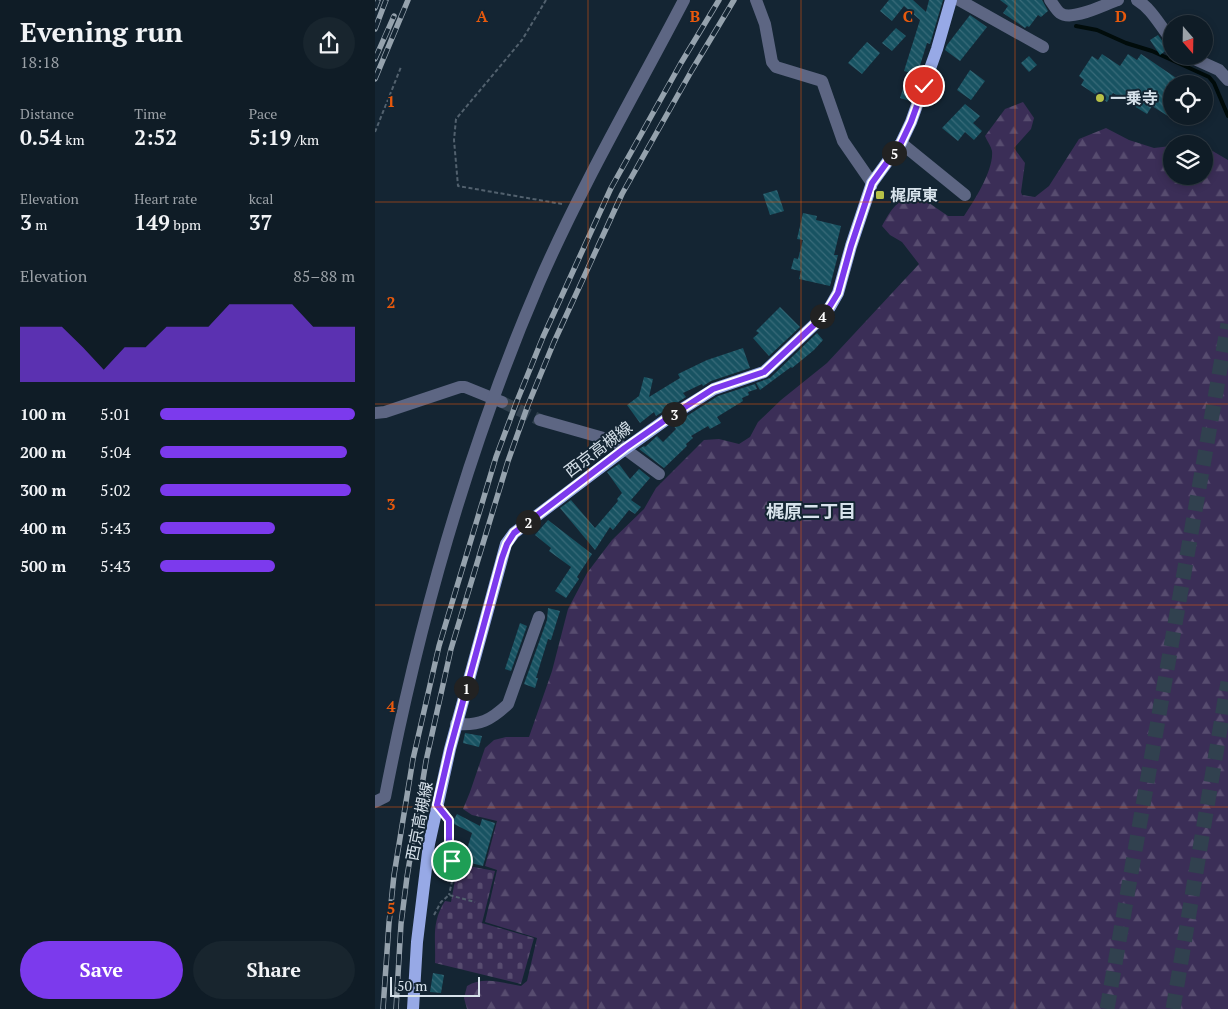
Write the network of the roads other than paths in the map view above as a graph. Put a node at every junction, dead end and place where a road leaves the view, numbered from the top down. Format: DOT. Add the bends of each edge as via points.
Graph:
graph roads {
  1 [pos="684,0"];
  2 [pos="756,0"];
  3 [pos="951,0"];
  4 [pos="959,0"];
  5 [pos="1050,0"];
  6 [pos="1118,0"];
  7 [pos="1137,0"];
  8 [pos="1163,30"];
  9 [pos="1043,48"];
  10 [pos="1208,65"];
  11 [pos="1228,80"];
  12 [pos="901,143"];
  13 [pos="872,183"];
  14 [pos="965,195"];
  15 [pos="497,400"];
  16 [pos="375,413"];
  17 [pos="540,420"];
  18 [pos="625,448"];
  19 [pos="659,474"];
  20 [pos="539,617"];
  21 [pos="456,724"];
  22 [pos="377,801"];
  23 [pos="413,1009"];
  1 -- 15 [label="street" via="575,206 539,283"];
  2 -- 13 [label="street" via="765,24 772,62 776,67 823,81 843,141"];
  3 -- 12 [label="main road, 西京高槻線" via="937,49"];
  4 -- 9 [label="street"];
  5 -- 6 [label="street" via="1061,14 1068,17"];
  7 -- 8 [label="street" via="1144,4"];
  10 -- 11 [label="street" via="1219,70"];
  12 -- 13 [label="main road, 西京高槻線"];
  12 -- 14 [label="street"];
  13 -- 18 [label="main road, 西京高槻線" via="838,293 815,324 764,372 713,389"];
  15 -- 16 [label="street" via="460,387"];
  15 -- 22 [label="street" via="449,531 429,601 385,797"];
  17 -- 18 [label="street" via="614,441"];
  18 -- 19 [label="street"];
  18 -- 21 [label="main road, 西京高槻線" via="510,538"];
  20 -- 21 [label="street" via="509,704 480,724"];
  21 -- 23 [label="main road, 西京高槻線" via="429,844"];
}
